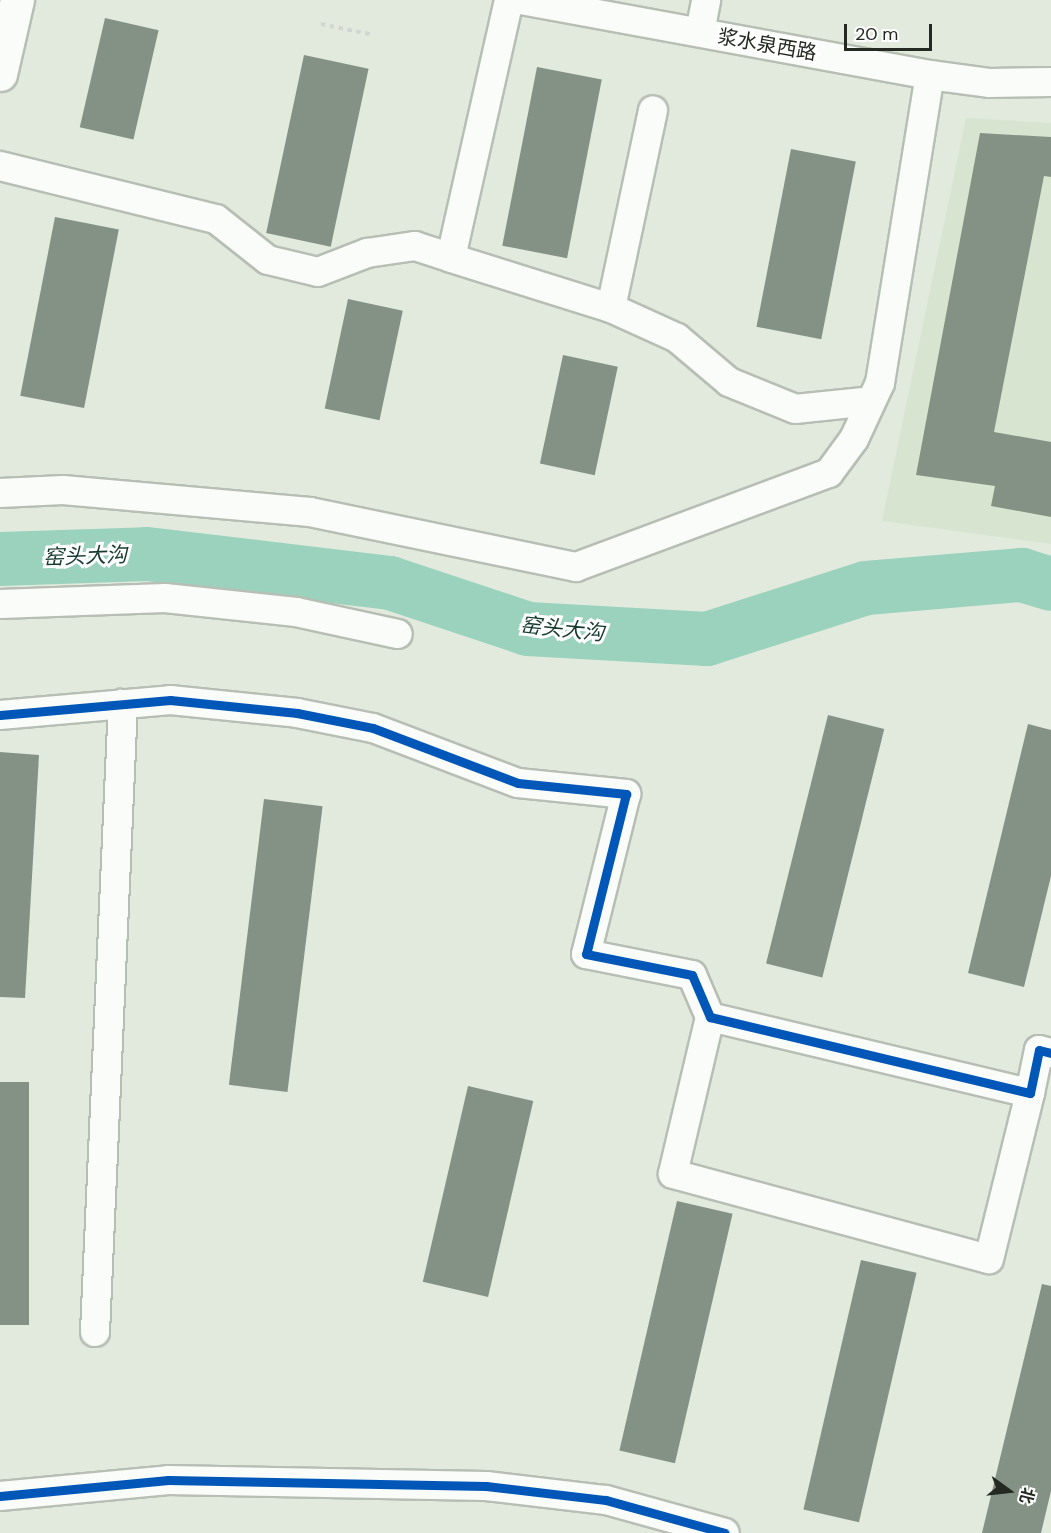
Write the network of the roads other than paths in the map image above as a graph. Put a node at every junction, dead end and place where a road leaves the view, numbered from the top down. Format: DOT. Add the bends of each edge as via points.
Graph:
graph roads {
  1 [pos="17,0"];
  2 [pos="509,0"];
  3 [pos="521,0"];
  4 [pos="706,0"];
  5 [pos="699,32"];
  6 [pos="0,74"];
  7 [pos="930,75"];
  8 [pos="1051,82"];
  9 [pos="652,110"];
  10 [pos="0,166"];
  11 [pos="451,258"];
  12 [pos="611,308"];
  13 [pos="871,401"];
  14 [pos="0,493"];
  15 [pos="0,604"];
  16 [pos="398,634"];
  17 [pos="123,704"];
  18 [pos="0,715"];
  19 [pos="710,1017"];
  20 [pos="1051,1053"];
  21 [pos="1030,1093"];
  22 [pos="95,1332"];
  23 [pos="0,1496"];
  24 [pos="725,1533"];
  1 -- 6 [label="main road"];
  2 -- 11 [label="street"];
  3 -- 5 [label="street, 浆水泉西路"];
  4 -- 5 [label="street"];
  5 -- 7 [label="street, 浆水泉西路"];
  7 -- 8 [label="street, 浆水泉西路" via="990,83"];
  7 -- 13 [label="street" via="880,383"];
  9 -- 12 [label="street"];
  10 -- 11 [label="street" via="216,219 268,260 318,272 367,253 415,246"];
  11 -- 12 [label="street"];
  12 -- 13 [label="street" via="677,338 729,382 795,409"];
  13 -- 14 [label="street" via="854,440 829,473 576,567 310,512 63,490"];
  15 -- 16 [label="street" via="165,598 296,612"];
  17 -- 18 [label="street"];
  17 -- 19 [label="street" via="170,700 297,713 373,728 518,783 626,794 586,954 692,975"];
  17 -- 22 [label="street"];
  19 -- 21 [label="street"];
  19 -- 21 [label="street" via="673,1174 989,1259"];
  20 -- 21 [label="street" via="1039,1050"];
  23 -- 24 [label="street" via="168,1480 486,1486 606,1500"];
}
